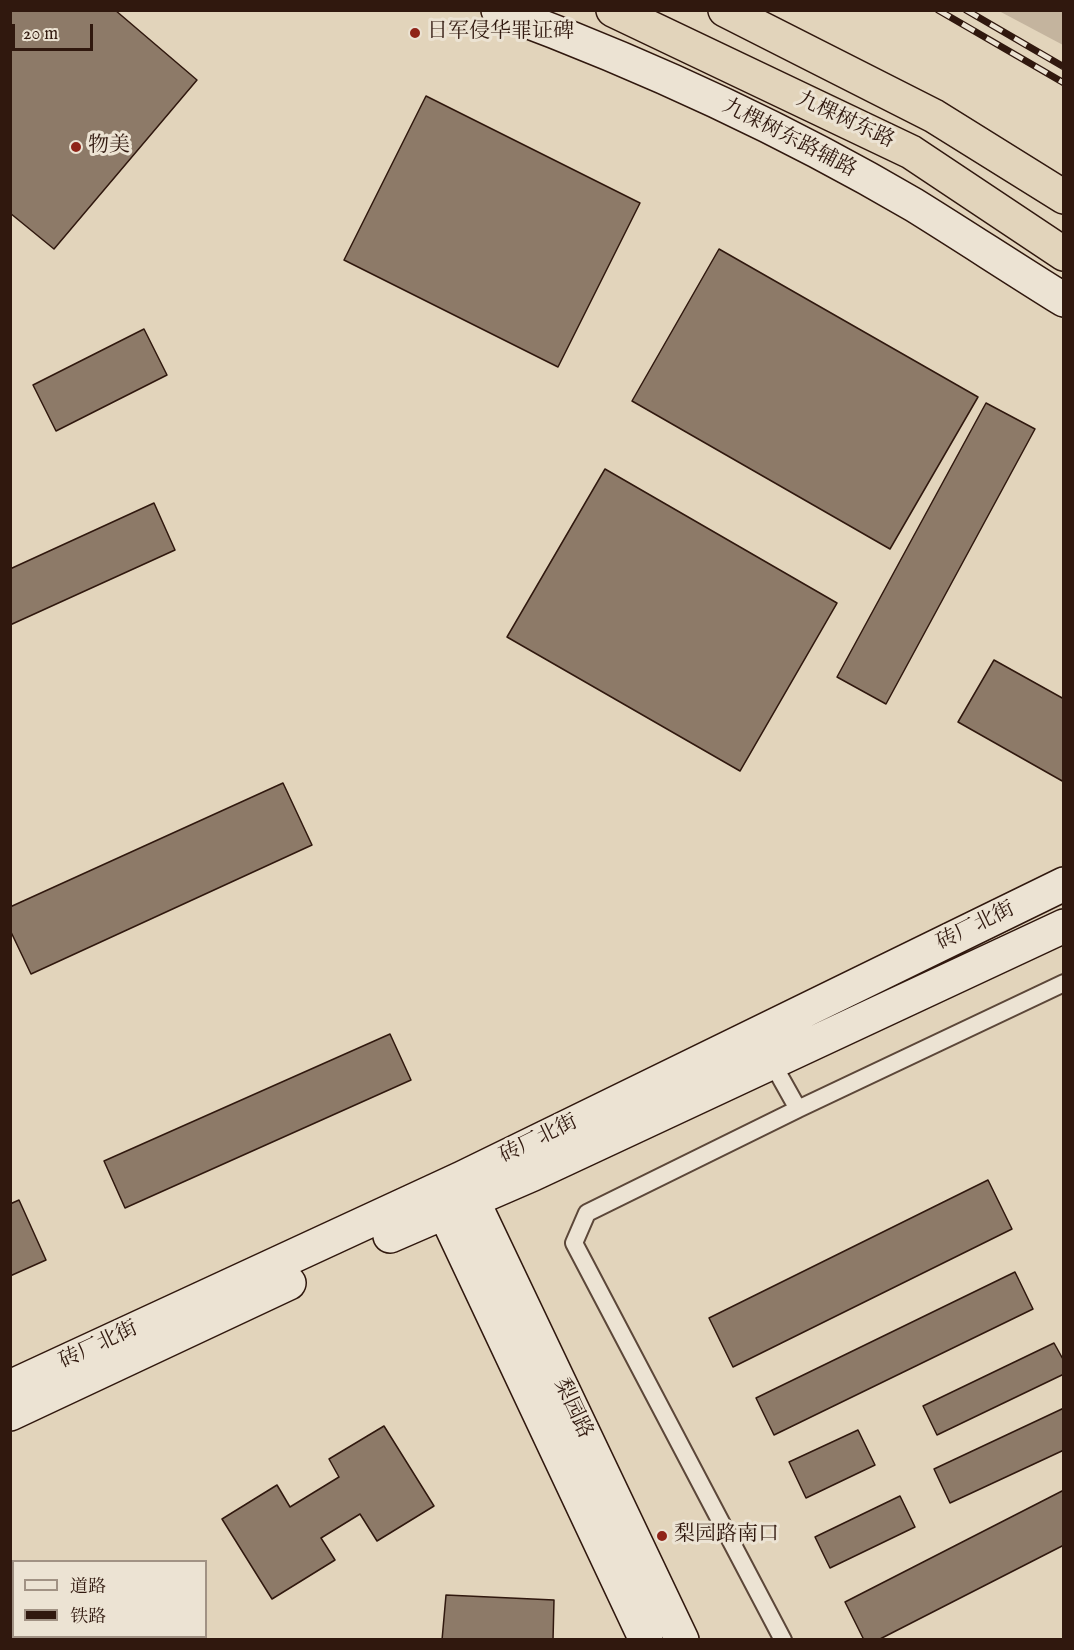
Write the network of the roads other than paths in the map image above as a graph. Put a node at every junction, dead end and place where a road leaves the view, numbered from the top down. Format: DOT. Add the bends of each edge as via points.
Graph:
graph roads {
  1 [pos="498,10"];
  2 [pos="613,10"];
  3 [pos="725,10"];
  4 [pos="1064,196"];
  5 [pos="1064,254"];
  6 [pos="1064,300"];
  7 [pos="1064,884"];
  8 [pos="1064,926"];
  9 [pos="1064,983"];
  10 [pos="764,1047"];
  11 [pos="798,1110"];
  12 [pos="453,1195"];
  13 [pos="10,1387"];
  14 [pos="10,1414"];
  15 [pos="646,1640"];
  16 [pos="682,1640"];
  17 [pos="783,1640"];
  1 -- 6 [label="street, 九棵树东路辅路" via="729,108 828,157"];
  2 -- 5 [label="highway, 九棵树东路" via="911,152"];
  3 -- 4 [label="highway, 九棵树东路" via="934,116"];
  7 -- 10 [label="street, 砖厂北街"];
  8 -- 10 [label="street, 砖厂北街"];
  9 -- 11 [label="lane"];
  10 -- 11 [label="lane"];
  10 -- 12 [label="street, 砖厂北街"];
  11 -- 17 [label="lane" via="587,1213 574,1243"];
  12 -- 13 [label="street, 砖厂北街"];
  12 -- 14 [label="street, 砖厂北街"];
  12 -- 15 [label="street, 梨园路"];
  12 -- 16 [label="street, 梨园路"];
}
